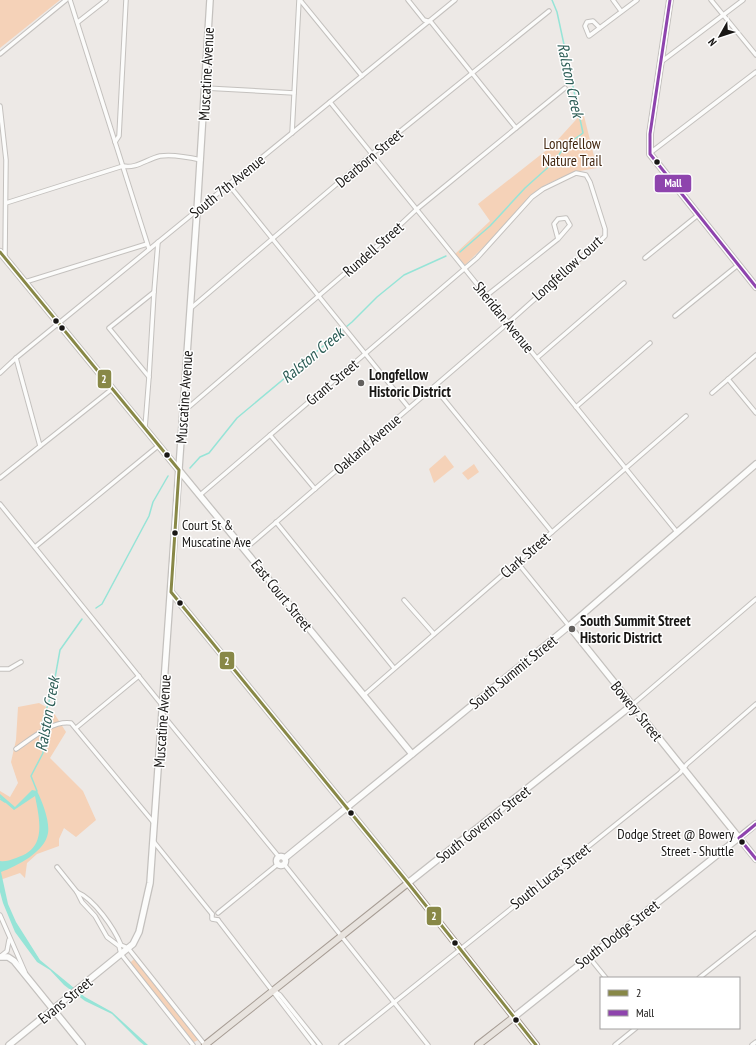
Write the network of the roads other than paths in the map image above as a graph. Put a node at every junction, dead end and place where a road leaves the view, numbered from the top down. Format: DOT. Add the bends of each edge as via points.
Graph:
graph roads {
  1 [pos="66,0"];
  2 [pos="70,0"];
  3 [pos="106,0"];
  4 [pos="126,0"];
  5 [pos="210,0"];
  6 [pos="299,0"];
  7 [pos="408,0"];
  8 [pos="455,0"];
  9 [pos="613,0"];
  10 [pos="637,0"];
  11 [pos="670,0"];
  12 [pos="711,0"];
  13 [pos="743,0"];
  14 [pos="550,11"];
  15 [pos="621,12"];
  16 [pos="724,15"];
  17 [pos="78,22"];
  18 [pos="428,22"];
  19 [pos="600,28"];
  20 [pos="0,54"];
  21 [pos="756,55"];
  22 [pos="661,62"];
  23 [pos="756,72"];
  24 [pos="472,74"];
  25 [pos="362,76"];
  26 [pos="205,88"];
  27 [pos="565,88"];
  28 [pos="294,93"];
  29 [pos="330,102"];
  30 [pos="0,106"];
  31 [pos="516,128"];
  32 [pos="292,133"];
  33 [pos="115,142"];
  34 [pos="372,154"];
  35 [pos="650,154"];
  36 [pos="201,160"];
  37 [pos="123,166"];
  38 [pos="229,185"];
  39 [pos="6,203"];
  40 [pos="417,209"];
  41 [pos="197,211"];
  42 [pos="698,215"];
  43 [pos="273,239"];
  44 [pos="558,239"];
  45 [pos="158,242"];
  46 [pos="147,244"];
  47 [pos="149,250"];
  48 [pos="0,252"];
  49 [pos="5,258"];
  50 [pos="645,258"];
  51 [pos="738,265"];
  52 [pos="464,269"];
  53 [pos="25,282"];
  54 [pos="624,283"];
  55 [pos="756,287"];
  56 [pos="154,292"];
  57 [pos="318,296"];
  58 [pos="486,296"];
  59 [pos="190,309"];
  60 [pos="675,316"];
  61 [pos="58,323"];
  62 [pos="508,323"];
  63 [pos="650,343"];
  64 [pos="365,354"];
  65 [pos="756,355"];
  66 [pos="16,358"];
  67 [pos="537,358"];
  68 [pos="0,373"];
  69 [pos="149,377"];
  70 [pos="728,379"];
  71 [pos="434,387"];
  72 [pos="112,389"];
  73 [pos="712,393"];
  74 [pos="576,407"];
  75 [pos="409,408"];
  76 [pos="183,412"];
  77 [pos="756,413"];
  78 [pos="686,416"];
  79 [pos="145,430"];
  80 [pos="270,435"];
  81 [pos="40,446"];
  82 [pos="158,446"];
  83 [pos="756,464"];
  84 [pos="625,468"];
  85 [pos="179,470"];
  86 [pos="0,478"];
  87 [pos="315,489"];
  88 [pos="200,495"];
  89 [pos="0,504"];
  90 [pos="276,522"];
  91 [pos="552,532"];
  92 [pos="677,532"];
  93 [pos="34,547"];
  94 [pos="245,549"];
  95 [pos="517,562"];
  96 [pos="171,592"];
  97 [pos="756,599"];
  98 [pos="404,600"];
  99 [pos="569,626"];
  100 [pos="434,634"];
  101 [pos="21,662"];
  102 [pos="394,668"];
  103 [pos="0,669"];
  104 [pos="139,676"];
  105 [pos="364,694"];
  106 [pos="756,704"];
  107 [pos="163,705"];
  108 [pos="632,705"];
  109 [pos="164,715"];
  110 [pos="76,728"];
  111 [pos="16,749"];
  112 [pos="412,754"];
  113 [pos="683,769"];
  114 [pos="347,807"];
  115 [pos="155,824"];
  116 [pos="756,824"];
  117 [pos="739,838"];
  118 [pos="154,842"];
  119 [pos="756,859"];
  120 [pos="281,861"];
  121 [pos="57,867"];
  122 [pos="408,883"];
  123 [pos="77,892"];
  124 [pos="218,913"];
  125 [pos="212,914"];
  126 [pos="0,915"];
  127 [pos="218,920"];
  128 [pos="7,932"];
  129 [pos="756,933"];
  130 [pos="342,936"];
  131 [pos="128,948"];
  132 [pos="461,948"];
  133 [pos="121,954"];
  134 [pos="1,956"];
  135 [pos="589,957"];
  136 [pos="605,977"];
  137 [pos="700,977"];
  138 [pos="32,982"];
  139 [pos="273,990"];
  140 [pos="395,1002"];
  141 [pos="53,1009"];
  142 [pos="514,1016"];
  143 [pos="635,1029"];
  144 [pos="756,1042"];
  145 [pos="9,1045"];
  146 [pos="82,1045"];
  147 [pos="193,1045"];
  148 [pos="205,1045"];
  149 [pos="314,1045"];
  150 [pos="320,1045"];
  151 [pos="342,1045"];
  152 [pos="428,1045"];
  153 [pos="478,1045"];
  154 [pos="536,1045"];
  155 [pos="615,1045"];
  156 [pos="752,1045"];
  1 -- 20 [label="street"];
  2 -- 17 [label="street"];
  3 -- 17 [label="street"];
  4 -- 33 [label="street" via="119,136"];
  5 -- 26 [label="street, Muscatine Avenue"];
  6 -- 25 [label="street"];
  6 -- 28 [label="street"];
  7 -- 18 [label="street"];
  8 -- 18 [label="street, South 7th Avenue"];
  9 -- 15 [label="street"];
  10 -- 15 [label="street"];
  11 -- 22 [label="street"];
  12 -- 16 [label="street"];
  13 -- 16 [label="street"];
  14 -- 24 [label="street, Dearborn Street"];
  15 -- 19 [label="street"];
  16 -- 21 [label="street"];
  16 -- 22 [label="street"];
  17 -- 33 [label="street"];
  18 -- 24 [label="street" via="431,22"];
  18 -- 25 [label="street, South 7th Avenue"];
  19 -- 19 [label="street" via="593,21 587,22 585,26 589,36"];
  22 -- 35 [label="street" via="650,134"];
  23 -- 35 [label="street"];
  24 -- 31 [label="street"];
  24 -- 34 [label="street, Dearborn Street"];
  25 -- 29 [label="street, South 7th Avenue"];
  26 -- 28 [label="street"];
  26 -- 36 [label="street, Muscatine Avenue"];
  27 -- 31 [label="street, Rundell Street"];
  28 -- 32 [label="street"];
  29 -- 32 [label="street, South 7th Avenue"];
  29 -- 34 [label="street, Sheridan Avenue"];
  30 -- 39 [label="street" via="6,160"];
  31 -- 40 [label="street, Rundell Street"];
  32 -- 38 [label="street, South 7th Avenue"];
  33 -- 37 [label="street"];
  34 -- 40 [label="street, Sheridan Avenue"];
  34 -- 43 [label="street, Dearborn Street"];
  35 -- 42 [label="street"];
  36 -- 37 [label="street" via="160,156 129,167"];
  36 -- 41 [label="street, Muscatine Avenue"];
  37 -- 39 [label="street"];
  37 -- 46 [label="street"];
  38 -- 41 [label="street, South 7th Avenue"];
  38 -- 43 [label="street"];
  39 -- 49 [label="street"];
  40 -- 52 [label="street, Sheridan Avenue"];
  40 -- 57 [label="street, Rundell Street"];
  41 -- 45 [label="street, South 7th Avenue"];
  41 -- 59 [label="street, Muscatine Avenue"];
  42 -- 50 [label="street"];
  42 -- 51 [label="street"];
  43 -- 57 [label="street"];
  43 -- 59 [label="street, Dearborn Street"];
  44 -- 44 [label="street" via="570,225 566,218 558,219 554,224"];
  44 -- 58 [label="street"];
  45 -- 47 [label="street, South 7th Avenue"];
  45 -- 56 [label="street"];
  46 -- 47 [label="street"];
  46 -- 53 [label="street"];
  47 -- 61 [label="street, South 7th Avenue"];
  48 -- 49 [label="street, East Court Street"];
  49 -- 53 [label="street, East Court Street"];
  51 -- 55 [label="street"];
  51 -- 60 [label="street"];
  52 -- 58 [label="street, Sheridan Avenue"];
  52 -- 62 [label="street, Longfellow Court" via="537,193 576,173 583,173 589,178 605,236"];
  52 -- 64 [label="street, Grant Street"];
  53 -- 61 [label="street, East Court Street"];
  54 -- 67 [label="street"];
  56 -- 69 [label="street"];
  56 -- 69 [label="street" via="109,328"];
  57 -- 64 [label="street"];
  57 -- 76 [label="street, Rundell Street"];
  58 -- 62 [label="street, Sheridan Avenue"];
  59 -- 76 [label="street, Muscatine Avenue"];
  61 -- 66 [label="street, South 7th Avenue"];
  61 -- 72 [label="street, East Court Street"];
  62 -- 67 [label="street, Sheridan Avenue"];
  62 -- 71 [label="street, Oakland Avenue"];
  63 -- 74 [label="street"];
  64 -- 75 [label="street"];
  64 -- 80 [label="street, Grant Street"];
  65 -- 70 [label="street"];
  66 -- 68 [label="street, South 7th Avenue"];
  66 -- 81 [label="street"];
  67 -- 74 [label="street, Sheridan Avenue"];
  69 -- 79 [label="street"];
  70 -- 73 [label="street"];
  70 -- 77 [label="street"];
  71 -- 75 [label="street, Oakland Avenue"];
  71 -- 91 [label="street"];
  72 -- 79 [label="street, East Court Street"];
  72 -- 81 [label="street"];
  74 -- 84 [label="street, Sheridan Avenue"];
  75 -- 87 [label="street, Oakland Avenue"];
  76 -- 85 [label="street, Muscatine Avenue"];
  78 -- 84 [label="street, Clark Street"];
  79 -- 82 [label="street, East Court Street"];
  80 -- 87 [label="street"];
  80 -- 88 [label="street, Grant Street"];
  81 -- 86 [label="street"];
  82 -- 85 [label="street, East Court Street"];
  82 -- 93 [label="street"];
  83 -- 92 [label="street, South Summit Street"];
  84 -- 91 [label="street, Clark Street"];
  84 -- 92 [label="street, Sheridan Avenue"];
  85 -- 88 [label="street, East Court Street"];
  85 -- 96 [label="street, Muscatine Avenue"];
  87 -- 90 [label="street, Oakland Avenue"];
  88 -- 94 [label="street, East Court Street"];
  89 -- 93 [label="street"];
  90 -- 94 [label="street, Oakland Avenue"];
  90 -- 102 [label="street"];
  91 -- 95 [label="street, Clark Street"];
  92 -- 99 [label="street, South Summit Street"];
  93 -- 104 [label="street"];
  94 -- 105 [label="street, East Court Street"];
  95 -- 99 [label="street, Bowery Street"];
  95 -- 100 [label="street, Clark Street"];
  96 -- 107 [label="street, Muscatine Avenue"];
  96 -- 114 [label="street"];
  97 -- 108 [label="street, South Governor Street"];
  98 -- 100 [label="street"];
  99 -- 108 [label="street, Bowery Street"];
  99 -- 112 [label="street, South Summit Street"];
  100 -- 102 [label="street, Clark Street"];
  101 -- 103 [label="street" via="9,669"];
  102 -- 105 [label="street, Clark Street"];
  104 -- 107 [label="street"];
  104 -- 110 [label="street"];
  105 -- 112 [label="street, East Court Street"];
  106 -- 113 [label="street, South Lucas Street"];
  107 -- 109 [label="street, Muscatine Avenue"];
  108 -- 113 [label="street, Bowery Street"];
  108 -- 122 [label="street, South Governor Street"];
  109 -- 115 [label="street, Muscatine Avenue"];
  109 -- 120 [label="street"];
  110 -- 111 [label="street" via="65,722 40,732"];
  110 -- 115 [label="street"];
  112 -- 114 [label="street, South Summit Street"];
  113 -- 117 [label="street, Bowery Street"];
  113 -- 132 [label="street, South Lucas Street"];
  114 -- 120 [label="street, South Summit Street"];
  114 -- 122 [label="street"];
  115 -- 118 [label="street, Muscatine Avenue"];
  116 -- 117 [label="street, South Dodge Street"];
  117 -- 119 [label="street, Bowery Street"];
  117 -- 135 [label="street, South Dodge Street"];
  118 -- 125 [label="street"];
  118 -- 131 [label="street, Muscatine Avenue" via="150,883 139,932 136,940"];
  120 -- 124 [label="street, South Summit Street"];
  120 -- 130 [label="street"];
  121 -- 123 [label="street"];
  122 -- 130 [label="main road, South Governor Street"];
  122 -- 132 [label="main road"];
  123 -- 131 [label="street" via="90,900 113,928 121,945"];
  123 -- 133 [label="street" via="107,937 119,946"];
  124 -- 125 [label="street"];
  124 -- 127 [label="street"];
  125 -- 127 [label="street" via="212,919"];
  126 -- 128 [label="street"];
  127 -- 139 [label="street"];
  128 -- 134 [label="street" via="9,947"];
  128 -- 138 [label="street"];
  129 -- 137 [label="street"];
  130 -- 139 [label="main road, South Governor Street"];
  130 -- 140 [label="street"];
  131 -- 133 [label="street, Muscatine Avenue"];
  131 -- 148 [label="street"];
  132 -- 140 [label="street, South Lucas Street"];
  132 -- 142 [label="main road"];
  133 -- 141 [label="street, Evans Street"];
  133 -- 147 [label="street"];
  134 -- 138 [label="street" via="14,961"];
  135 -- 136 [label="street"];
  135 -- 142 [label="street, South Dodge Street"];
  138 -- 141 [label="street"];
  139 -- 148 [label="main road, South Governor Street"];
  139 -- 149 [label="street" via="276,998"];
  139 -- 150 [label="street" via="280,995"];
  140 -- 151 [label="street, South Lucas Street"];
  140 -- 152 [label="street"];
  141 -- 145 [label="street, Evans Street"];
  141 -- 146 [label="street"];
  142 -- 153 [label="main road, South Dodge Street"];
  142 -- 154 [label="main road"];
  143 -- 155 [label="street"];
  144 -- 156 [label="street"];
}
